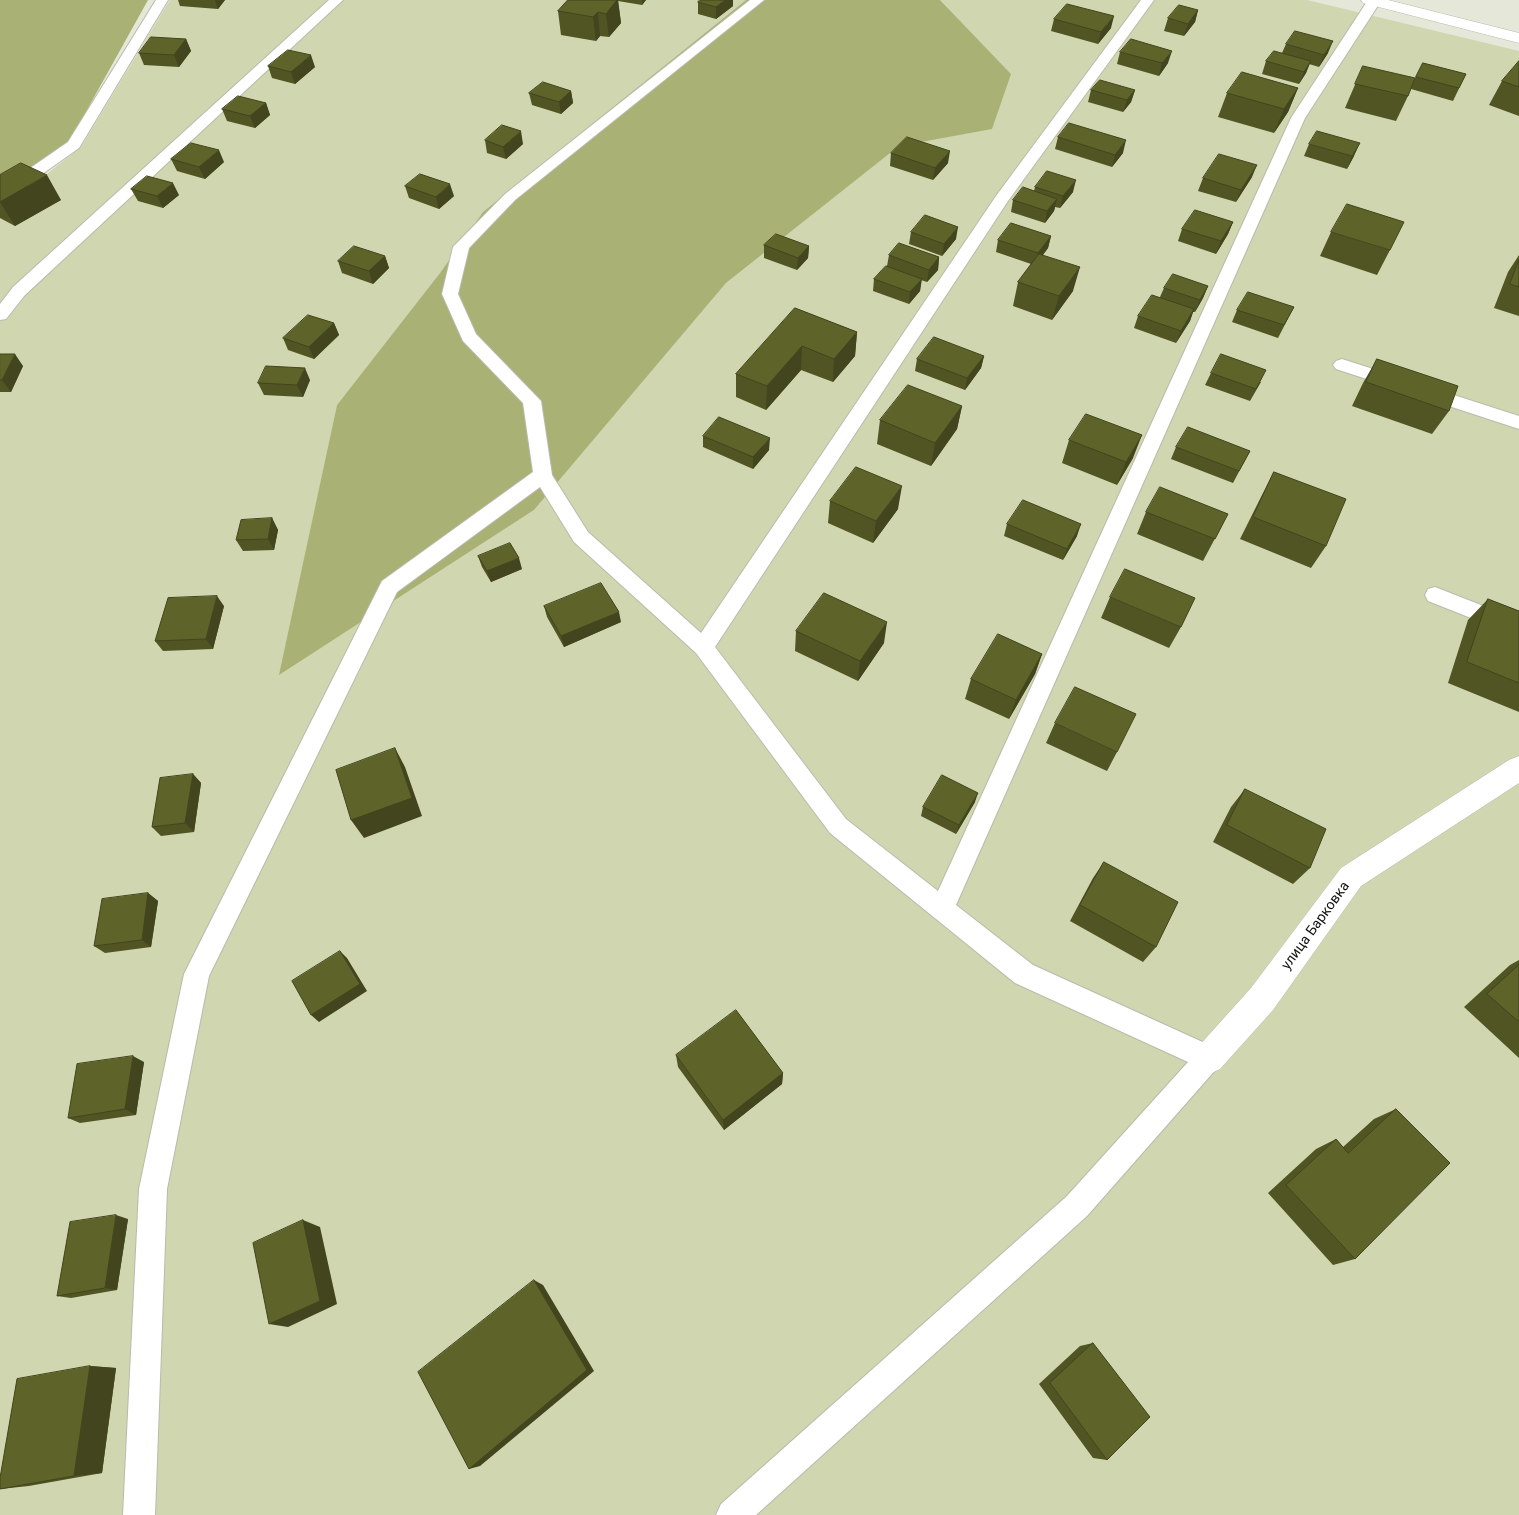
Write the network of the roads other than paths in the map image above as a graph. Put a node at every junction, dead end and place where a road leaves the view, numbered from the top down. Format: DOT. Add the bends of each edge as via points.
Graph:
graph roads {
  1 [pos="162,0"];
  2 [pos="336,0"];
  3 [pos="758,0"];
  4 [pos="1148,0"];
  5 [pos="1372,1"];
  6 [pos="1519,38"];
  7 [pos="0,194"];
  8 [pos="0,315"];
  9 [pos="1342,365"];
  10 [pos="1519,423"];
  11 [pos="543,475"];
  12 [pos="1435,595"];
  13 [pos="1519,629"];
  14 [pos="703,647"];
  15 [pos="1519,768"];
  16 [pos="942,908"];
  17 [pos="1209,1058"];
  18 [pos="139,1515"];
  19 [pos="732,1515"];
  1 -- 7 [label="lane" via="74,145"];
  2 -- 8 [label="lane" via="19,291"];
  3 -- 11 [label="lane" via="510,197 461,247 450,294 469,337 532,401"];
  4 -- 14 [label="lane" via="1001,199"];
  5 -- 6 [label="street"];
  5 -- 16 [label="lane" via="1298,118"];
  9 -- 10 [label="lane"];
  11 -- 14 [label="lane" via="581,538"];
  11 -- 18 [label="lane" via="389,586 197,974 153,1189"];
  12 -- 13 [label="lane"];
  14 -- 16 [label="lane" via="838,826"];
  15 -- 17 [label="street, улица Барковка" via="1351,877 1262,999"];
  16 -- 17 [label="lane" via="1024,974"];
  17 -- 19 [label="lane" via="1078,1206"];
}
